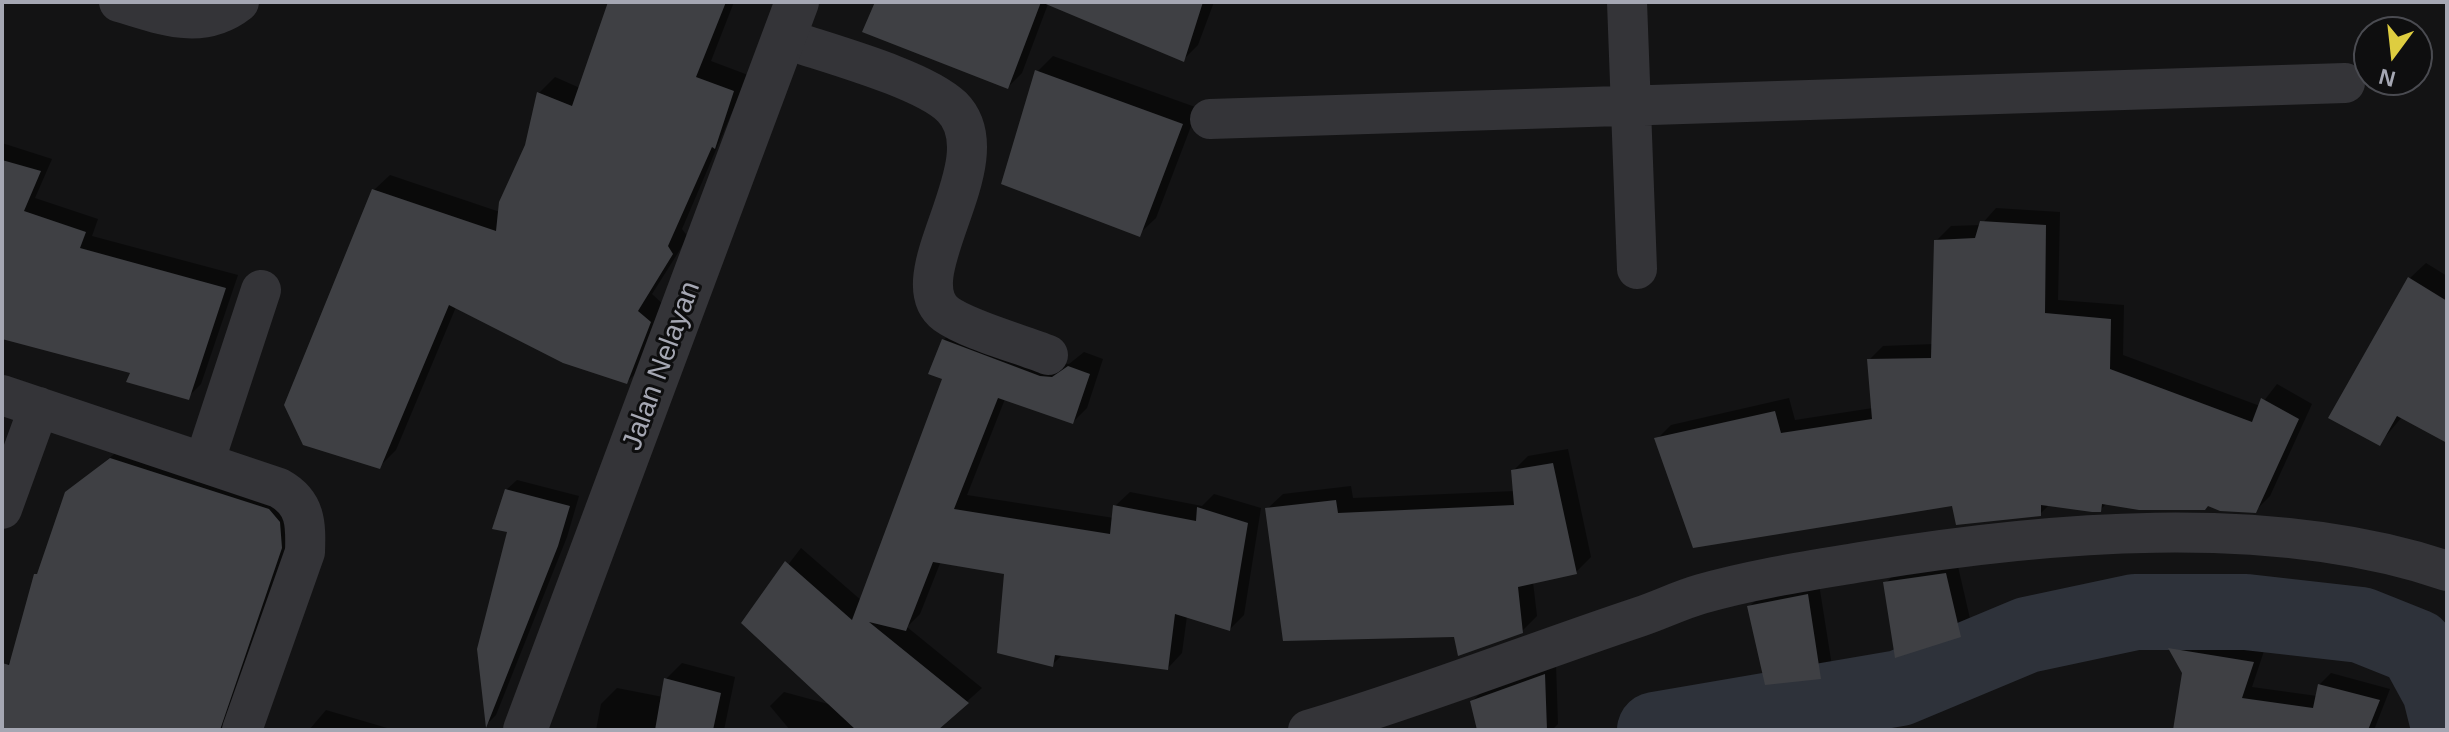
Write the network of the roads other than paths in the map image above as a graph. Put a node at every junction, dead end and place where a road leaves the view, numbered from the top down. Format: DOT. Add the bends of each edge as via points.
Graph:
graph roads {
  1 [pos="119,2"];
  2 [pos="239,2"];
  3 [pos="1627,2"];
  4 [pos="790,20"];
  5 [pos="2345,83"];
  6 [pos="1629,106"];
  7 [pos="1210,119"];
  8 [pos="1637,269"];
  9 [pos="261,290"];
  10 [pos="1048,355"];
  11 [pos="2,395"];
  12 [pos="39,407"];
  13 [pos="204,463"];
  14 [pos="2,509"];
  15 [pos="2447,571"];
  16 [pos="242,730"];
  17 [pos="525,730"];
  18 [pos="1308,730"];
  1 -- 2 [label="street" via="184,19 206,19"];
  3 -- 6 [label="street"];
  4 -- 10 [label="street" via="953,109 966,131 968,155 935,271 935,298 946,314"];
  4 -- 17 [label="street, Jalan Nelayan"];
  5 -- 6 [label="street"];
  6 -- 7 [label="street"];
  6 -- 8 [label="street"];
  9 -- 13 [label="street"];
  11 -- 12 [label="street"];
  12 -- 13 [label="street"];
  12 -- 14 [label="street"];
  13 -- 16 [label="street" via="292,495 306,522 305,552"];
  15 -- 18 [label="street" via="2309,542 2211,535 2124,533 1975,543 1699,594 1408,700"];
}
